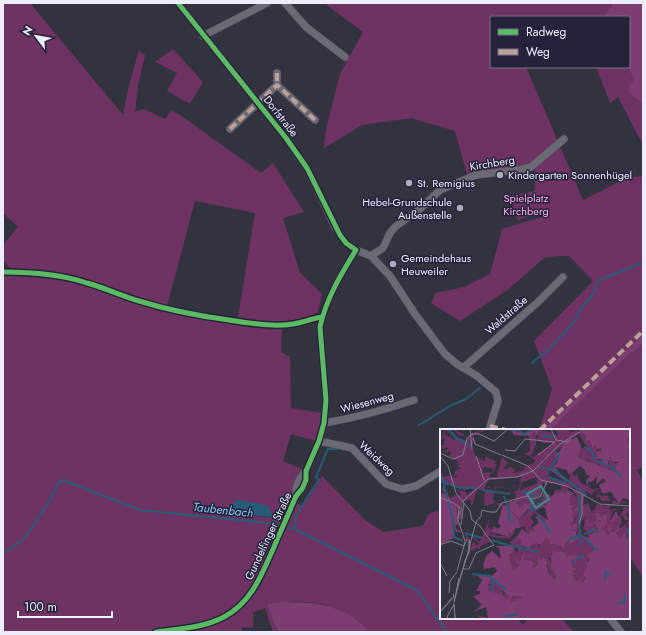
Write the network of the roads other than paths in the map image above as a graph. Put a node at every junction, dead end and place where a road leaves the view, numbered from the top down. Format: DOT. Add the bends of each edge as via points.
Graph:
graph roads {
  1 [pos="178,3"];
  2 [pos="267,3"];
  3 [pos="285,3"];
  4 [pos="256,6"];
  5 [pos="203,36"];
  6 [pos="345,57"];
  7 [pos="277,73"];
  8 [pos="277,85"];
  9 [pos="258,103"];
  10 [pos="315,120"];
  11 [pos="230,129"];
  12 [pos="564,139"];
  13 [pos="356,250"];
  14 [pos="372,256"];
  15 [pos="562,277"];
  16 [pos="463,368"];
  17 [pos="414,400"];
  18 [pos="324,423"];
  19 [pos="489,429"];
  20 [pos="318,441"];
  21 [pos="440,472"];
  22 [pos="611,619"];
  23 [pos="156,632"];
  24 [pos="621,632"];
  1 -- 5 [label="street, Dorfstraße"];
  2 -- 4 [label="street"];
  3 -- 6 [label="street" via="306,27"];
  4 -- 5 [label="street"];
  5 -- 9 [label="street, Dorfstraße"];
  7 -- 8 [label="street"];
  8 -- 9 [label="street"];
  8 -- 10 [label="street"];
  9 -- 11 [label="street, Dorfstraße"];
  9 -- 13 [label="street, Dorfstraße" via="307,168 340,235"];
  12 -- 14 [label="street, Kirchberg" via="531,167 476,175 440,190 421,208 395,226 383,248"];
  13 -- 14 [label="street, Dorfstraße"];
  13 -- 18 [label="street, Gundelfinger Straße" via="336,284 320,327 326,400"];
  14 -- 16 [label="street, Dorfstraße" via="390,276 445,354"];
  15 -- 16 [label="street, Waldstraße" via="538,302"];
  16 -- 19 [label="street, Dorfstraße" via="496,392 498,401"];
  17 -- 18 [label="street, Wiesenweg" via="371,414"];
  18 -- 20 [label="street, Gundelfinger Straße"];
  20 -- 21 [label="street, Weidweg" via="352,448 386,484 402,489 416,486"];
  20 -- 23 [label="street, Gundelfinger Straße" via="302,489 296,496 256,587 245,601 223,618 203,625"];
  22 -- 24 [label="street"];
}
